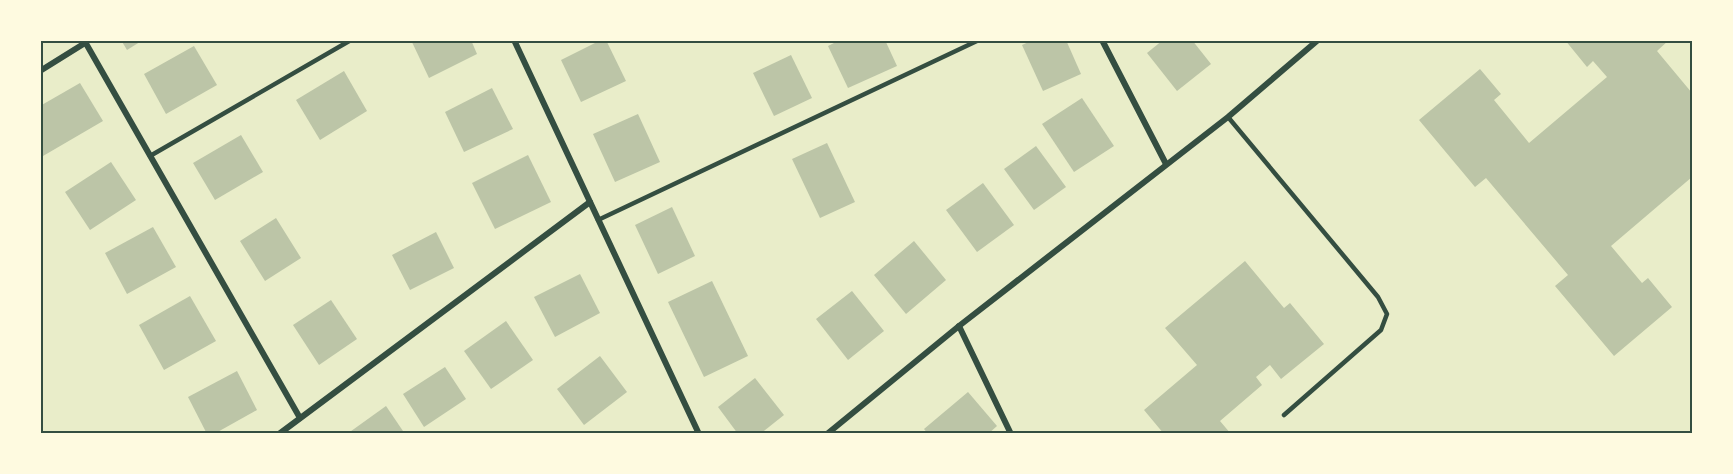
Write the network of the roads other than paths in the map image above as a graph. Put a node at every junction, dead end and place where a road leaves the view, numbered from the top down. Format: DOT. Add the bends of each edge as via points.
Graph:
graph roads {
  1 [pos="351,40"];
  2 [pos="979,40"];
  3 [pos="1102,40"];
  4 [pos="1318,40"];
  5 [pos="516,41"];
  6 [pos="85,42"];
  7 [pos="40,71"];
  8 [pos="1228,117"];
  9 [pos="150,156"];
  10 [pos="1166,164"];
  11 [pos="590,202"];
  12 [pos="598,220"];
  13 [pos="959,326"];
  14 [pos="1284,415"];
  15 [pos="300,418"];
  16 [pos="279,434"];
  17 [pos="699,434"];
  18 [pos="827,434"];
  19 [pos="1011,434"];
  1 -- 9 [label="lane"];
  2 -- 12 [label="lane"];
  3 -- 10 [label="street"];
  4 -- 8 [label="street"];
  5 -- 11 [label="street"];
  6 -- 7 [label="street"];
  6 -- 9 [label="street"];
  8 -- 10 [label="street"];
  8 -- 14 [label="lane" via="1378,297 1387,314 1381,330"];
  9 -- 15 [label="street"];
  10 -- 13 [label="street"];
  11 -- 12 [label="street"];
  11 -- 15 [label="street"];
  12 -- 17 [label="street"];
  13 -- 18 [label="street"];
  13 -- 19 [label="street"];
  15 -- 16 [label="street"];
}
